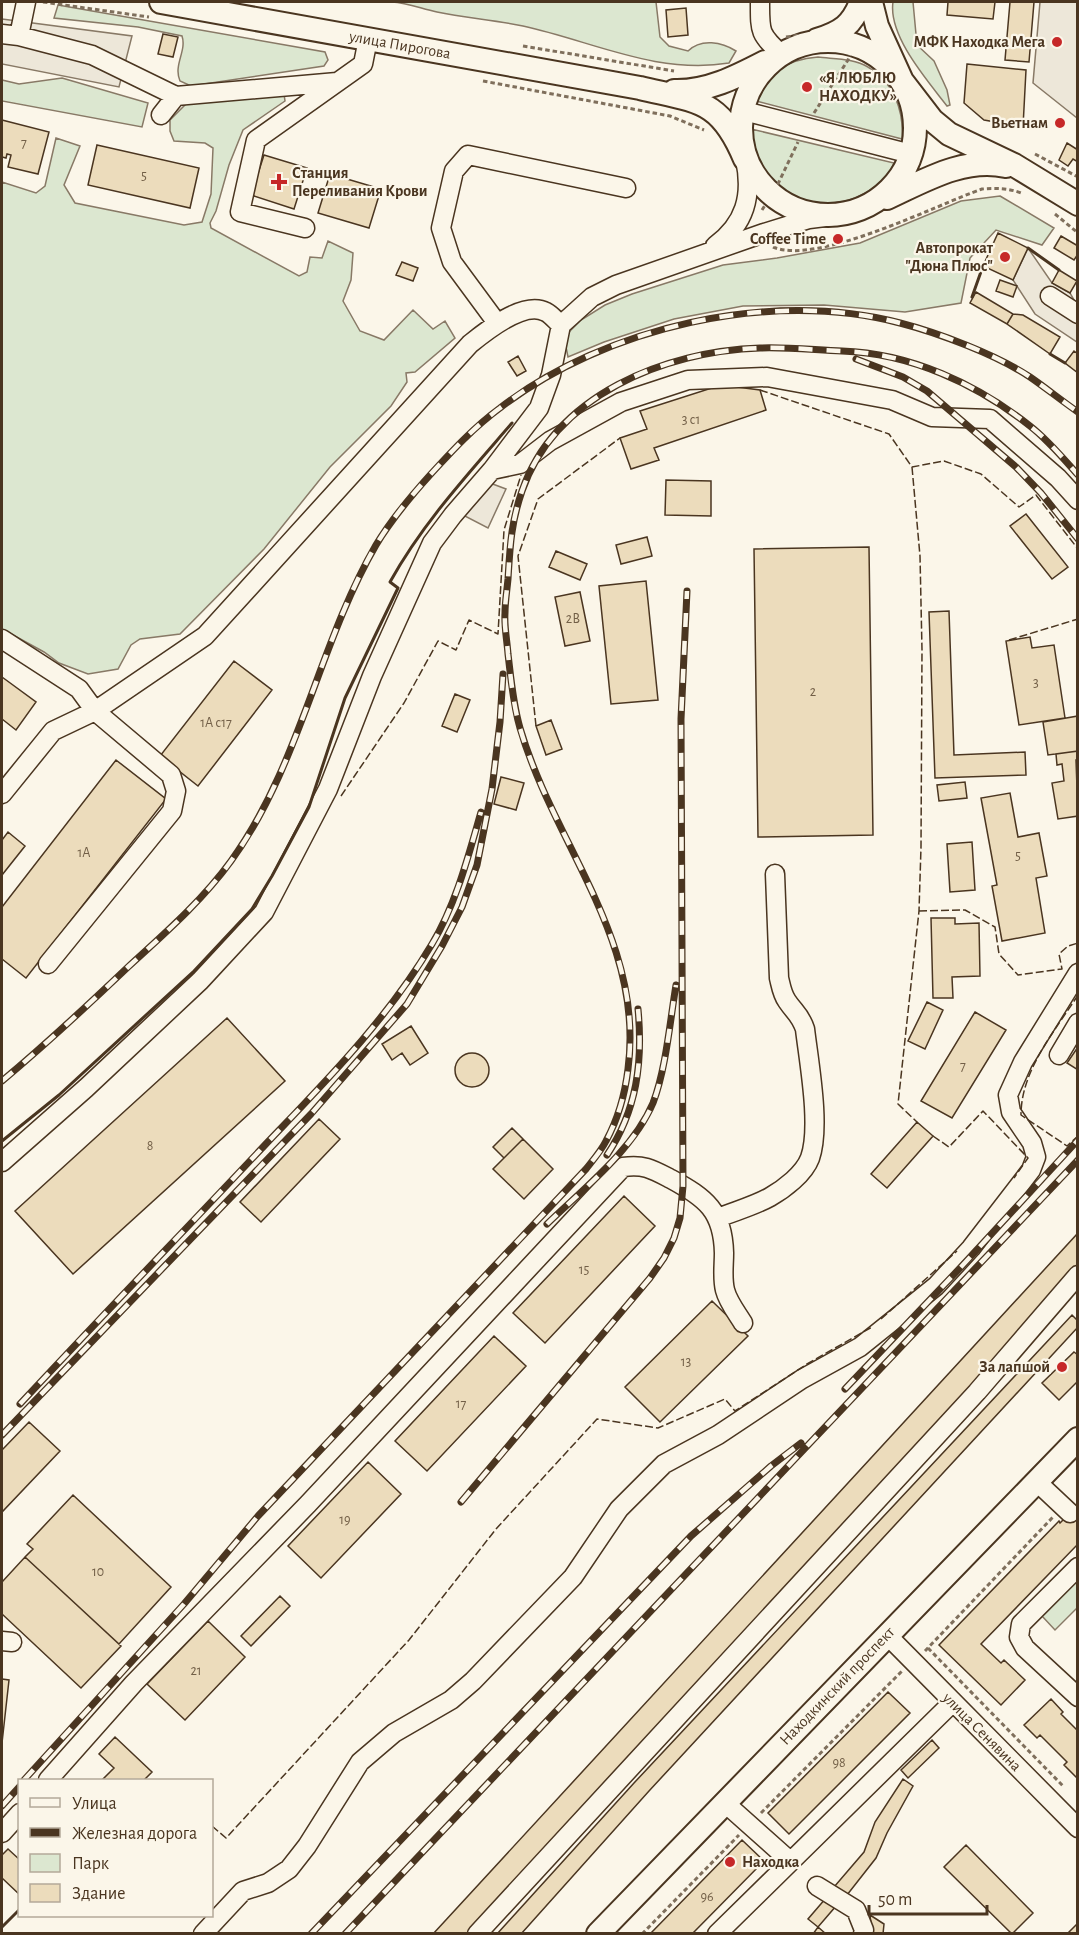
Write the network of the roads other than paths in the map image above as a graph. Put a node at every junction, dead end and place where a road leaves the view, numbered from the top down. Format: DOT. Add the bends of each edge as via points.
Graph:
graph roads {
  1 [pos="26,2"];
  2 [pos="745,2"];
  3 [pos="760,2"];
  4 [pos="861,2"];
  5 [pos="871,2"];
  6 [pos="184,4"];
  7 [pos="157,10"];
  8 [pos="760,27"];
  9 [pos="10,35"];
  10 [pos="806,38"];
  11 [pos="368,39"];
  12 [pos="776,49"];
  13 [pos="338,81"];
  14 [pos="902,81"];
  15 [pos="640,88"];
  16 [pos="176,96"];
  17 [pos="744,111"];
  18 [pos="161,116"];
  19 [pos="911,154"];
  20 [pos="745,159"];
  21 [pos="626,188"];
  22 [pos="1033,188"];
  23 [pos="1077,204"];
  24 [pos="862,209"];
  25 [pos="833,216"];
  26 [pos="305,228"];
  27 [pos="694,257"];
  28 [pos="1050,296"];
  29 [pos="1077,315"];
  30 [pos="497,323"];
  31 [pos="561,325"];
  32 [pos="492,470"];
  33 [pos="1077,500"];
  34 [pos="2,639"];
  35 [pos="95,711"];
  36 [pos="2,794"];
  37 [pos="775,874"];
  38 [pos="48,964"];
  39 [pos="1077,973"];
  40 [pos="1077,1023"];
  41 [pos="1059,1055"];
  42 [pos="2,1162"];
  43 [pos="718,1218"];
  44 [pos="1077,1275"];
  45 [pos="743,1323"];
  46 [pos="1077,1439"];
  47 [pos="1037,1482"];
  48 [pos="1067,1510"];
  49 [pos="1077,1567"];
  50 [pos="887,1635"];
  51 [pos="1077,1697"];
  52 [pos="953,1702"];
  53 [pos="49,1779"];
  54 [pos="725,1803"];
  55 [pos="18,1815"];
  56 [pos="1077,1828"];
  57 [pos="2,1833"];
  58 [pos="790,1861"];
  59 [pos="817,1886"];
  60 [pos="203,1934"];
  61 [pos="477,1934"];
  62 [pos="598,1934"];
  63 [pos="717,1934"];
  64 [pos="863,1934"];
  1 -- 9 [label="street"];
  2 -- 8 [label="street"];
  3 -- 8 [label="street"];
  4 -- 10 [label="main road" via="848,26 827,36"];
  5 -- 14 [label="main road" via="877,27"];
  6 -- 7 [label="main road, улица Пирогова"];
  6 -- 11 [label="main road, улица Пирогова"];
  8 -- 12 [label="street"];
  9 -- 16 [label="street" via="92,55"];
  10 -- 12 [label="main road"];
  10 -- 14 [label="main road" via="853,45 885,61"];
  11 -- 13 [label="street" via="363,64"];
  11 -- 15 [label="main road, улица Пирогова"];
  12 -- 15 [label="main road" via="741,74 702,88"];
  12 -- 17 [label="main road" via="751,86"];
  13 -- 16 [label="street"];
  13 -- 26 [label="street" via="256,140 240,212"];
  14 -- 19 [label="main road" via="916,127"];
  14 -- 22 [label="main road" via="932,120 949,134 1014,165"];
  15 -- 20 [label="main road" via="703,104 716,112 728,123"];
  16 -- 18 [label="street"];
  17 -- 19 [label="street"];
  17 -- 20 [label="main road" via="740,135"];
  19 -- 24 [label="main road" via="902,176 885,195"];
  20 -- 25 [label="main road" via="757,180 774,190 777,200 801,212"];
  20 -- 27 [label="street" via="749,174 746,206 731,233"];
  21 -- 30 [label="street" via="468,155 454,171 441,228 452,262"];
  22 -- 23 [label="main road"];
  22 -- 24 [label="main road" via="1021,171 983,164 964,166 942,172"];
  24 -- 25 [label="main road"];
  25 -- 27 [label="street" via="809,219"];
  27 -- 31 [label="street" via="592,297"];
  28 -- 29 [label="street"];
  30 -- 31 [label="street" via="535,310 546,311"];
  30 -- 35 [label="street" via="470,344 205,636"];
  31 -- 32 [label="street" via="551,375 538,408"];
  32 -- 33 [label="street" via="520,464 550,441 621,402 688,380 767,377 892,400 932,417 990,419 1058,478"];
  32 -- 42 [label="street" via="432,543 372,676 328,789 264,912 200,981"];
  34 -- 35 [label="street" via="79,689"];
  35 -- 36 [label="street" via="53,731"];
  35 -- 38 [label="street" via="171,775 176,791 172,811"];
  37 -- 43 [label="street" via="779,978 788,1004 802,1018 806,1029 812,1147 809,1160 784,1187"];
  39 -- 60 [label="street" via="1023,1062 1008,1095 1011,1113 1032,1143 1036,1157 1031,1170 971,1248 936,1286 860,1347 664,1464 619,1509 573,1577 473,1681 451,1700 394,1733 360,1762 289,1869 268,1883 243,1891"];
  40 -- 41 [label="street"];
  43 -- 45 [label="street" via="723,1230 724,1288"];
  43 -- 53 [label="street" via="694,1194 648,1167 622,1167 308,1504 134,1683"];
  44 -- 61 [label="street" via="977,1392"];
  46 -- 47 [label="main road, Находкинский проспект"];
  47 -- 48 [label="street"];
  47 -- 50 [label="main road, Находкинский проспект"];
  49 -- 51 [label="street" via="1021,1624 1019,1637 1025,1648"];
  50 -- 52 [label="street, улица Сенявина"];
  50 -- 54 [label="main road, Находкинский проспект"];
  52 -- 56 [label="street, улица Сенявина"];
  52 -- 58 [label="street"];
  54 -- 58 [label="street"];
  54 -- 62 [label="main road, Находкинский проспект"];
  55 -- 57 [label="street"];
  58 -- 63 [label="street"];
  59 -- 64 [label="street" via="855,1910"];
}
